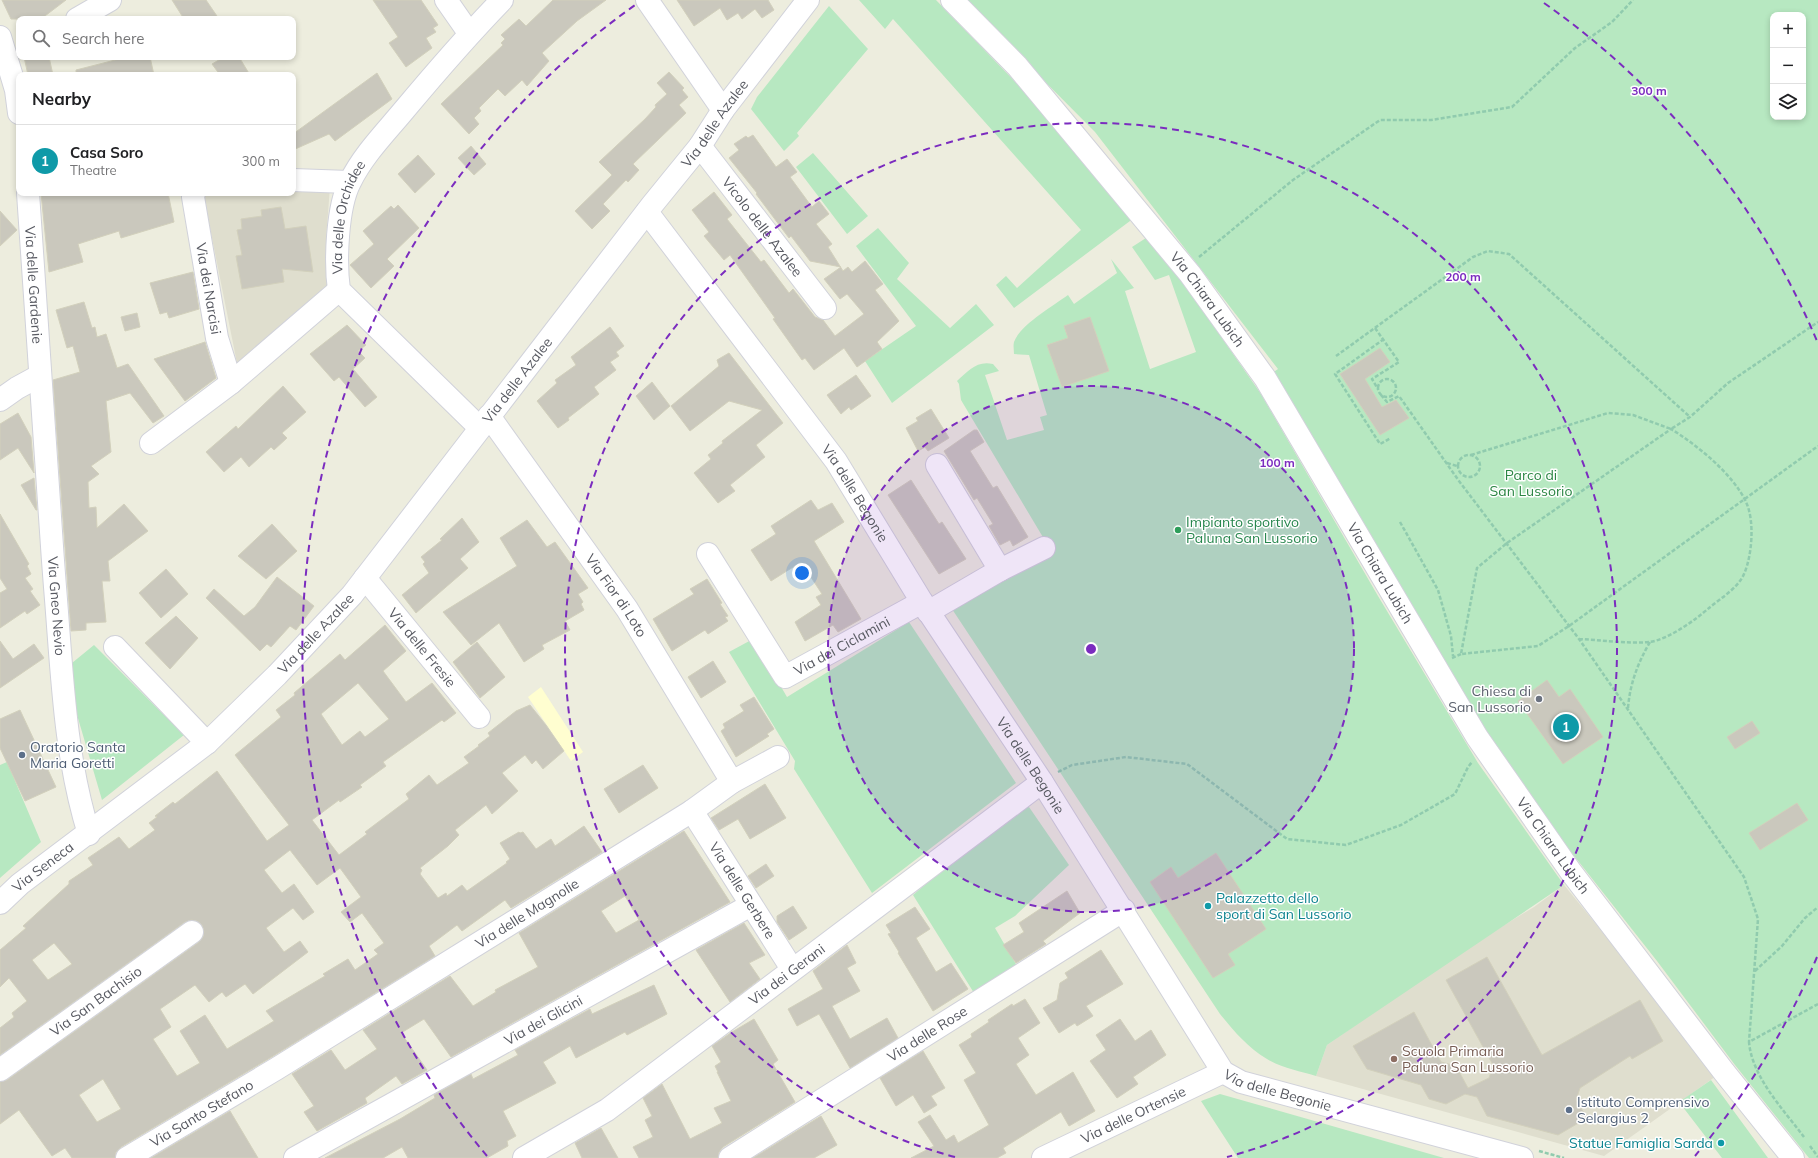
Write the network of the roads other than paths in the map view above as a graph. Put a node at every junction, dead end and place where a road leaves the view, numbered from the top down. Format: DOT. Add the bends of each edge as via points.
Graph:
graph roads {
  1 [pos="110,0"];
  2 [pos="446,0"];
  3 [pos="502,0"];
  4 [pos="647,0"];
  5 [pos="808,0"];
  6 [pos="952,0"];
  7 [pos="82,16"];
  8 [pos="469,33"];
  9 [pos="6,52"];
  10 [pos="16,90"];
  11 [pos="723,110"];
  12 [pos="700,146"];
  13 [pos="296,180"];
  14 [pos="349,182"];
  15 [pos="28,196"];
  16 [pos="193,196"];
  17 [pos="647,212"];
  18 [pos="339,290"];
  19 [pos="825,308"];
  20 [pos="39,376"];
  21 [pos="231,383"];
  22 [pos="0,400"];
  23 [pos="484,422"];
  24 [pos="151,443"];
  25 [pos="937,465"];
  26 [pos="1044,548"];
  27 [pos="708,554"];
  28 [pos="1000,570"];
  29 [pos="365,578"];
  30 [pos="925,607"];
  31 [pos="115,647"];
  32 [pos="479,717"];
  33 [pos="207,743"];
  34 [pos="778,757"];
  35 [pos="732,782"];
  36 [pos="1042,782"];
  37 [pos="692,811"];
  38 [pos="89,834"];
  39 [pos="0,903"];
  40 [pos="751,905"];
  41 [pos="1124,910"];
  42 [pos="192,932"];
  43 [pos="792,969"];
  44 [pos="276,1069"];
  45 [pos="0,1070"];
  46 [pos="1223,1072"];
  47 [pos="1801,1151"];
  48 [pos="1527,1154"];
  49 [pos="127,1158"];
  50 [pos="295,1158"];
  51 [pos="524,1158"];
  52 [pos="730,1158"];
  53 [pos="1043,1158"];
  1 -- 7 [label="street"];
  2 -- 8 [label="street"];
  3 -- 8 [label="street, Via delle Orchidee"];
  4 -- 11 [label="street"];
  5 -- 11 [label="street, Via delle Azalee"];
  6 -- 47 [label="street, Via Chiara Lubich" via="1017,66 1188,271 1265,378 1484,748 1576,879 1724,1072"];
  8 -- 14 [label="street, Via delle Orchidee" via="373,147"];
  9 -- 10 [label="street"];
  11 -- 12 [label="street, Via delle Azalee"];
  12 -- 17 [label="street, Via delle Azalee"];
  12 -- 19 [label="street, Vicolo delle Azalee"];
  13 -- 14 [label="street"];
  14 -- 18 [label="street, Via delle Orchidee" via="341,212 337,272"];
  15 -- 20 [label="street, Via delle Gardenie"];
  16 -- 21 [label="street, Via dei Narcisi" via="217,338"];
  17 -- 23 [label="street, Via delle Azalee"];
  17 -- 30 [label="street, Via delle Begonie" via="836,461"];
  18 -- 21 [label="street"];
  18 -- 23 [label="street, Via delle Orchidee"];
  20 -- 22 [label="street"];
  20 -- 38 [label="street, Via Gneo Nevio" via="62,679 78,798"];
  21 -- 24 [label="street"];
  23 -- 29 [label="street, Via delle Azalee"];
  23 -- 35 [label="street, Via Fior di Loto" via="627,609"];
  25 -- 28 [label="street"];
  26 -- 28 [label="street, Via dei Ciclamini"];
  27 -- 30 [label="street, Via dei Ciclamini" via="785,678"];
  28 -- 30 [label="street, Via dei Ciclamini"];
  29 -- 32 [label="street, Via delle Fresie"];
  29 -- 33 [label="street, Via delle Azalee" via="277,675"];
  30 -- 36 [label="street, Via delle Begonie"];
  31 -- 33 [label="street"];
  33 -- 38 [label="street, Via delle Azalee"];
  34 -- 35 [label="street, Via delle Magnolie"];
  35 -- 37 [label="street, Via delle Magnolie"];
  36 -- 41 [label="street, Via delle Begonie"];
  36 -- 43 [label="street, Via dei Gerani"];
  37 -- 40 [label="street, Via delle Gerbere"];
  37 -- 44 [label="street, Via delle Magnolie"];
  38 -- 39 [label="street, Via Seneca" via="20,884"];
  40 -- 43 [label="street, Via delle Gerbere"];
  40 -- 50 [label="street, Via dei Glicini"];
  41 -- 46 [label="street, Via delle Begonie"];
  41 -- 52 [label="street, Via delle Rose"];
  42 -- 45 [label="street, Via San Bachisio"];
  43 -- 51 [label="street, Via dei Gerani" via="607,1110"];
  44 -- 49 [label="street, Via Santo Stefano"];
  46 -- 48 [label="street, Via delle Begonie" via="1241,1082"];
  46 -- 53 [label="street, Via delle Ortensie"];
}
